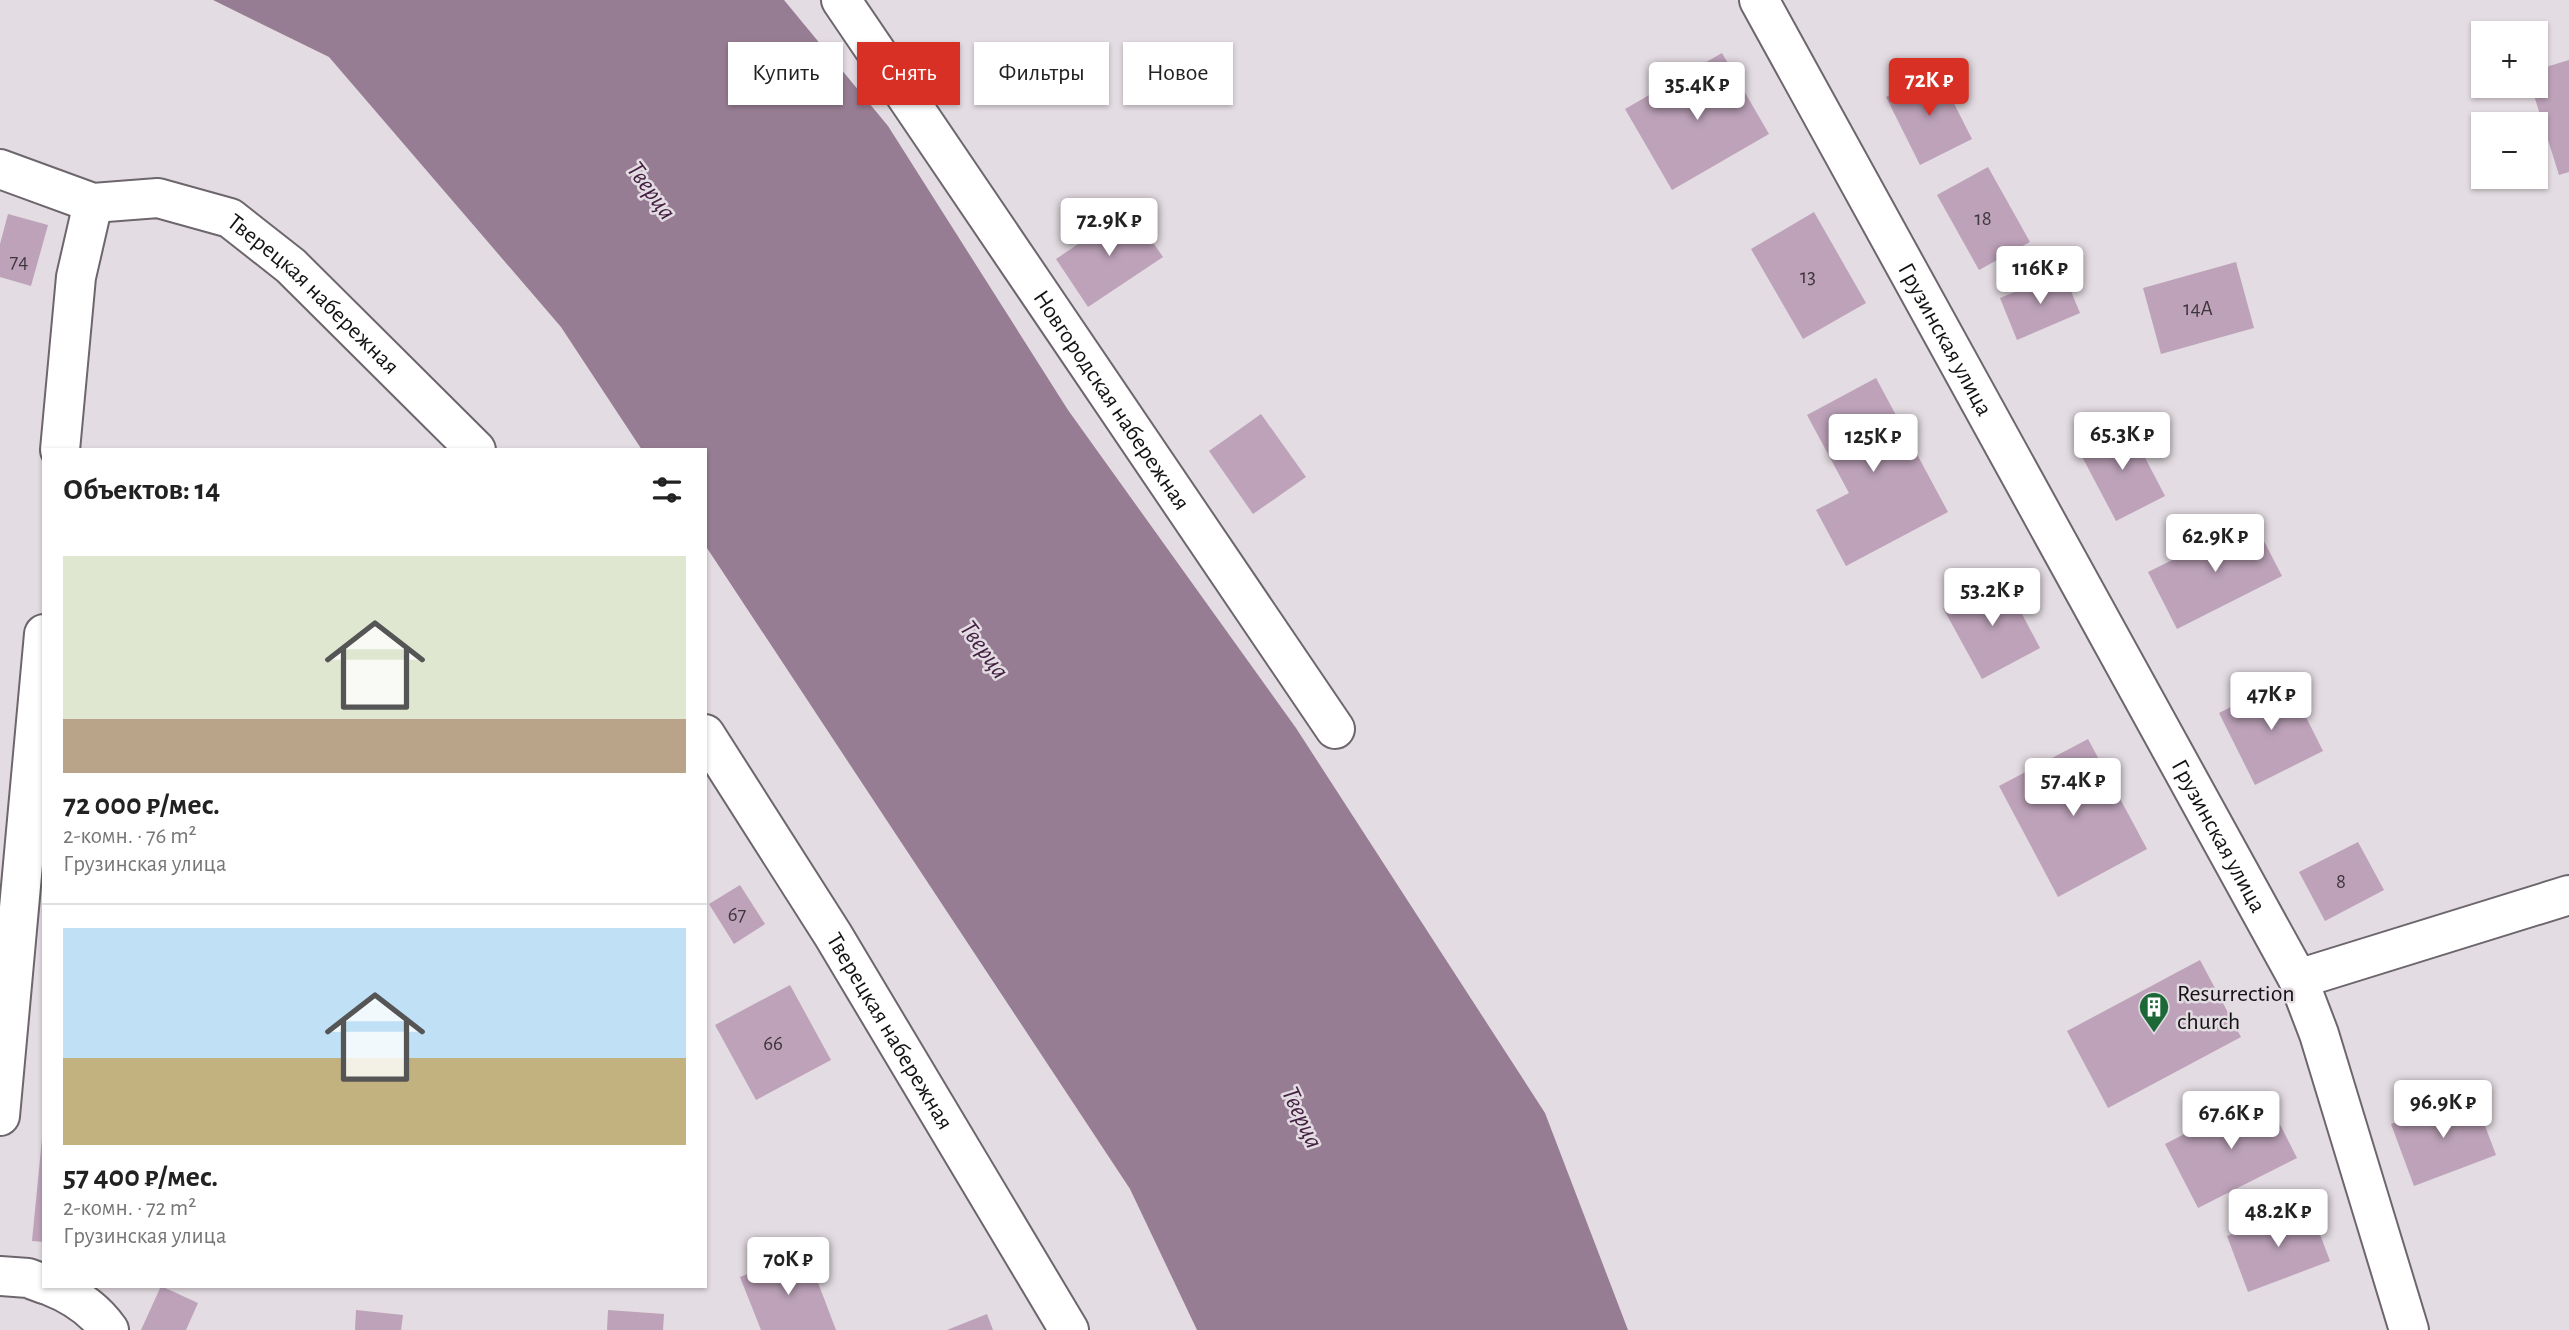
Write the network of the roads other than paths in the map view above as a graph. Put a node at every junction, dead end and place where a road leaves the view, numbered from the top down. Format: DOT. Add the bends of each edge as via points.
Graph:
graph roads {
  1 [pos="841,0"];
  2 [pos="1759,0"];
  3 [pos="0,169"];
  4 [pos="93,203"];
  5 [pos="61,448"];
  6 [pos="475,448"];
  7 [pos="42,656"];
  8 [pos="1335,729"];
  9 [pos="707,737"];
  10 [pos="2569,894"];
  11 [pos="2298,979"];
  12 [pos="0,1116"];
  13 [pos="0,1276"];
  14 [pos="42,1283"];
  15 [pos="55,1288"];
  16 [pos="109,1330"];
  17 [pos="1069,1330"];
  18 [pos="2409,1330"];
  1 -- 8 [label="street, Новгородская набережная"];
  2 -- 11 [label="street, Грузинская улица"];
  3 -- 4 [label="street, Тверецкая набережная"];
  4 -- 5 [label="street" via="76,276"];
  4 -- 6 [label="street, Тверецкая набережная" via="158,198 230,218 291,267"];
  7 -- 12 [label="street"];
  9 -- 17 [label="street, Тверецкая набережная" via="833,935"];
  10 -- 11 [label="street"];
  11 -- 18 [label="street, Грузинская улица"];
  13 -- 14 [label="street"];
  15 -- 16 [label="street" via="68,1293"];
}
